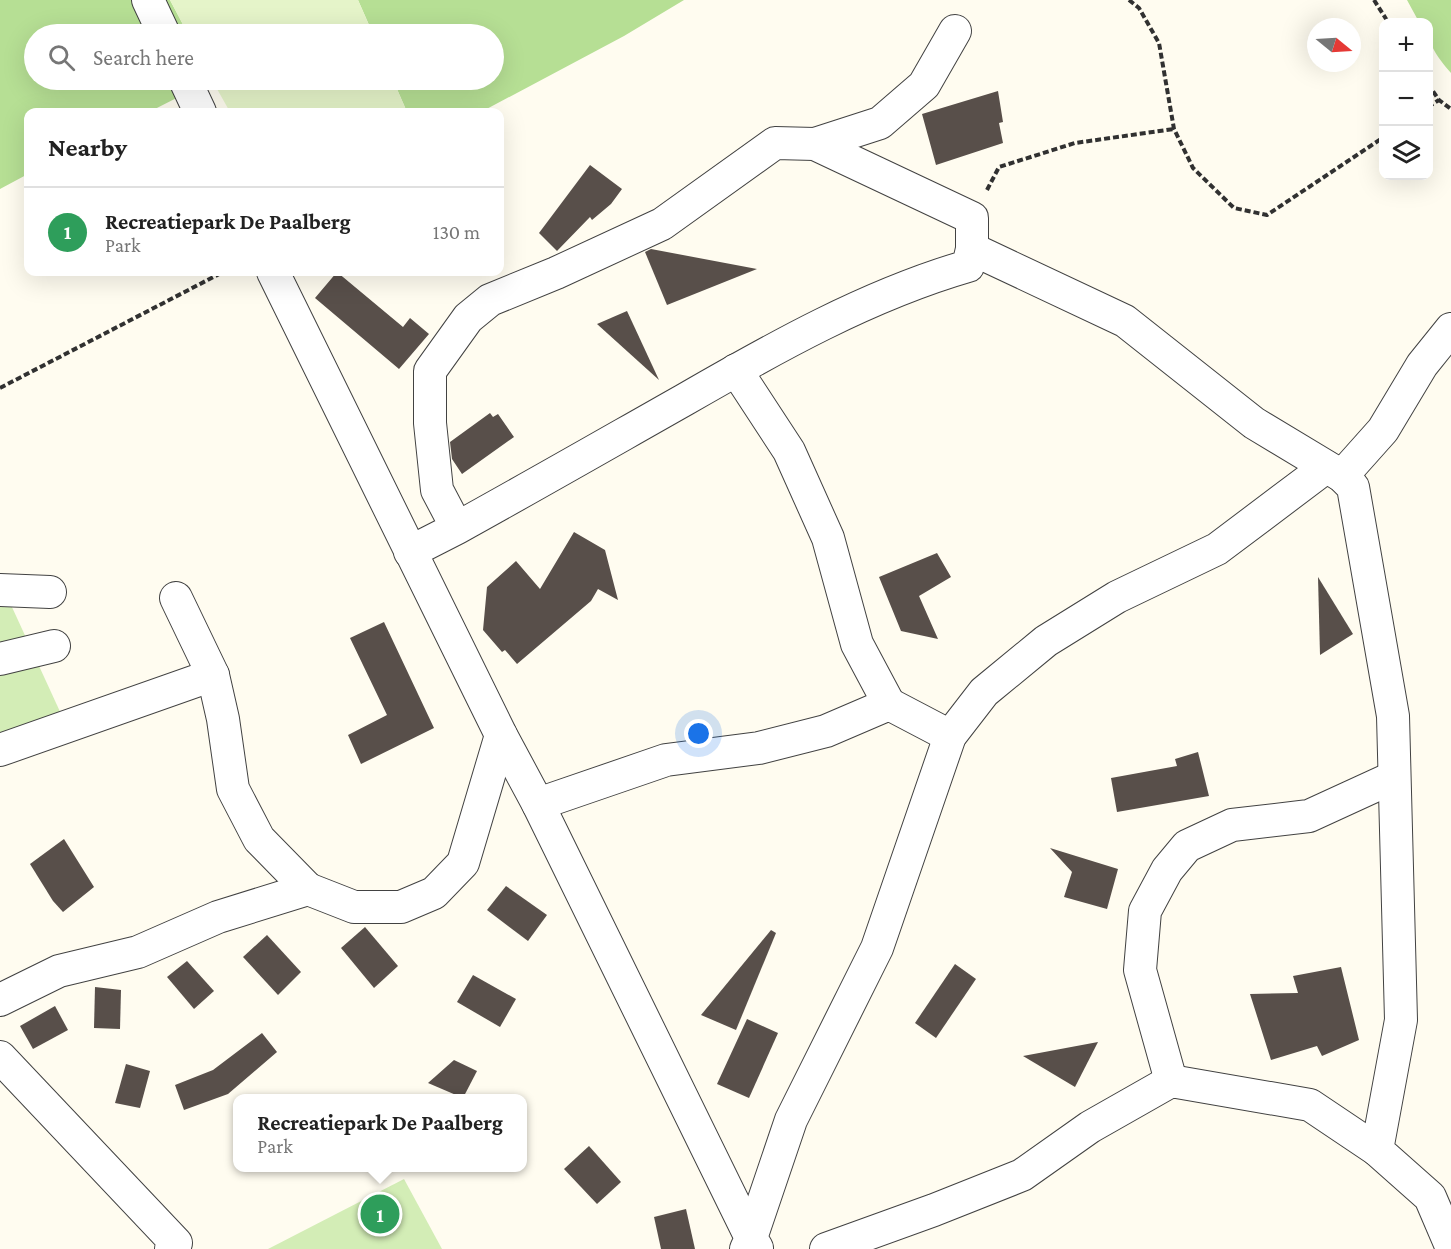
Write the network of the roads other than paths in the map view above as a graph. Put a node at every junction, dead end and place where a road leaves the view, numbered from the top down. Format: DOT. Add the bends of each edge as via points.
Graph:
graph roads {
  1 [pos="148,0"];
  2 [pos="159,24"];
  3 [pos="955,31"];
  4 [pos="190,90"];
  5 [pos="198,108"];
  6 [pos="814,144"];
  7 [pos="972,249"];
  8 [pos="275,276"];
  9 [pos="1451,329"];
  10 [pos="736,370"];
  11 [pos="1334,472"];
  12 [pos="458,528"];
  13 [pos="410,552"];
  14 [pos="0,590"];
  15 [pos="50,592"];
  16 [pos="177,598"];
  17 [pos="54,646"];
  18 [pos="0,659"];
  19 [pos="213,675"];
  20 [pos="889,704"];
  21 [pos="501,735"];
  22 [pos="950,736"];
  23 [pos="0,750"];
  24 [pos="1395,777"];
  25 [pos="538,804"];
  26 [pos="308,889"];
  27 [pos="0,1000"];
  28 [pos="0,1057"];
  29 [pos="1171,1081"];
  30 [pos="1377,1150"];
  31 [pos="752,1245"];
  32 [pos="1451,1246"];
  33 [pos="171,1249"];
  34 [pos="826,1249"];
  1 -- 2 [label="street"];
  3 -- 6 [label="street" via="924,85 880,123"];
  4 -- 5 [label="street"];
  6 -- 7 [label="street" via="972,218"];
  6 -- 12 [label="street" via="775,143 662,224 490,300 468,318 430,371 430,423 437,490"];
  7 -- 10 [label="street" via="968,266 836,317"];
  7 -- 11 [label="street" via="1125,321 1254,423"];
  8 -- 13 [label="street"];
  9 -- 11 [label="street" via="1422,365 1383,430"];
  10 -- 12 [label="street"];
  10 -- 20 [label="street" via="789,451 828,538 857,644"];
  11 -- 22 [label="street" via="1217,549 1117,597 1046,641 984,692"];
  11 -- 24 [label="street" via="1353,487 1394,716"];
  12 -- 13 [label="street"];
  13 -- 21 [label="street"];
  14 -- 15 [label="street"];
  16 -- 19 [label="street"];
  17 -- 18 [label="street"];
  19 -- 23 [label="street"];
  19 -- 26 [label="street" via="234,789 259,839"];
  20 -- 22 [label="street"];
  20 -- 25 [label="street" via="826,731 759,748 666,760"];
  21 -- 25 [label="street"];
  21 -- 26 [label="street" via="463,863 434,892 401,907 354,907"];
  22 -- 31 [label="street" via="877,948 791,1120"];
  24 -- 29 [label="street" via="1309,816 1232,825 1187,846 1167,870 1145,911 1140,970"];
  24 -- 30 [label="street" via="1401,1020"];
  25 -- 31 [label="street"];
  26 -- 27 [label="street" via="218,917 138,952 59,971"];
  28 -- 33 [label="street" via="176,1243"];
  29 -- 30 [label="street" via="1310,1105"];
  29 -- 34 [label="street" via="1090,1127 1022,1175"];
  30 -- 32 [label="street" via="1430,1197"];
}
